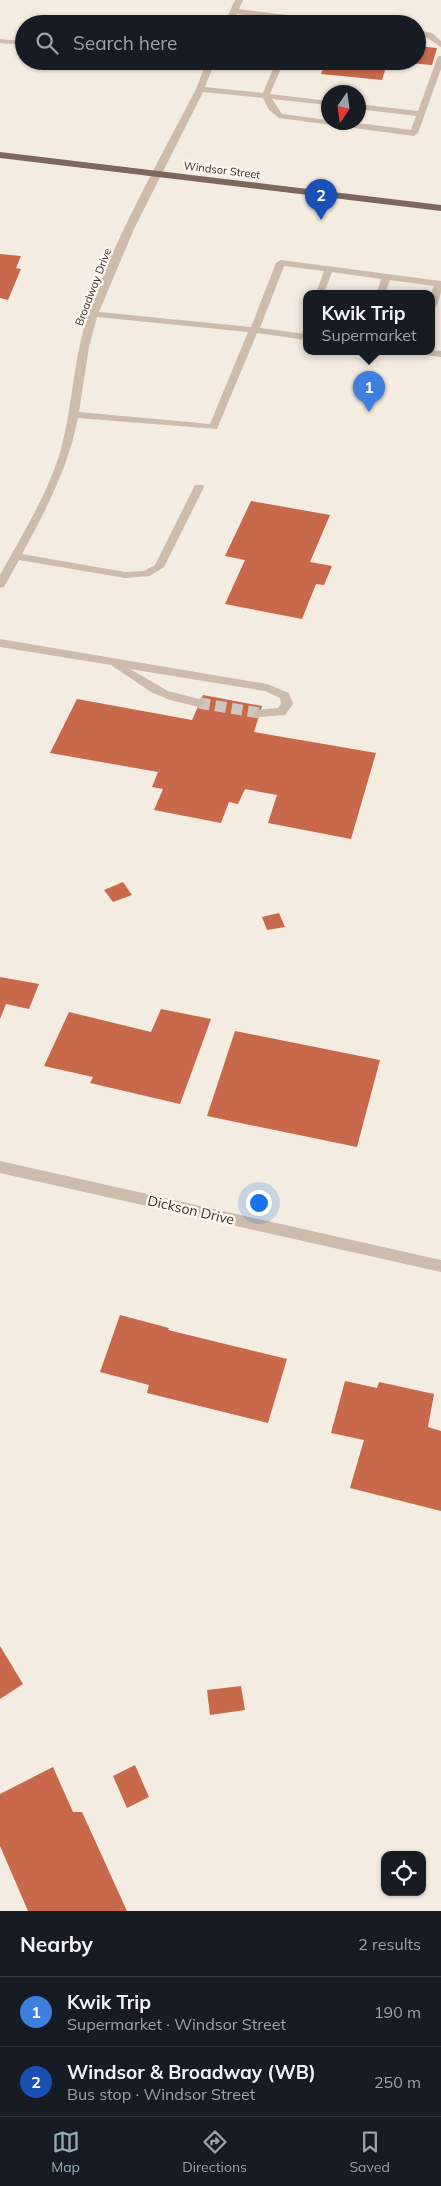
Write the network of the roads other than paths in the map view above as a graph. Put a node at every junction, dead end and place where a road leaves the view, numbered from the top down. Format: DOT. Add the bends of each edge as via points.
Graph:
graph roads {
  1 [pos="239,0"];
  2 [pos="234,11"];
  3 [pos="232,15"];
  4 [pos="259,15"];
  5 [pos="426,34"];
  6 [pos="0,41"];
  7 [pos="15,42"];
  8 [pos="441,44"];
  9 [pos="441,58"];
  10 [pos="207,70"];
  11 [pos="276,70"];
  12 [pos="200,89"];
  13 [pos="266,95"];
  14 [pos="321,102"];
  15 [pos="366,107"];
  16 [pos="420,114"];
  17 [pos="0,155"];
  18 [pos="157,174"];
  19 [pos="441,208"];
  20 [pos="329,269"];
  21 [pos="386,277"];
  22 [pos="440,284"];
  23 [pos="321,290"];
  24 [pos="382,290"];
  25 [pos="435,298"];
  26 [pos="94,314"];
  27 [pos="254,330"];
  28 [pos="303,337"];
  29 [pos="74,415"];
  30 [pos="199,487"];
  31 [pos="15,556"];
  32 [pos="0,585"];
  33 [pos="0,643"];
  34 [pos="112,662"];
  35 [pos="199,703"];
  36 [pos="260,713"];
  37 [pos="0,1167"];
  38 [pos="441,1266"];
  1 -- 2 [label="street"];
  2 -- 3 [label="street"];
  2 -- 4 [label="street"];
  5 -- 8 [label="street"];
  6 -- 7 [label="street"];
  9 -- 16 [label="street"];
  10 -- 12 [label="street, Broadway Drive"];
  11 -- 13 [label="street"];
  12 -- 13 [label="street"];
  12 -- 18 [label="street, Broadway Drive"];
  13 -- 14 [label="street"];
  13 -- 16 [label="street" via="276,113 285,118 414,133"];
  15 -- 16 [label="street"];
  17 -- 18 [label="main road, Windsor Street"];
  18 -- 19 [label="main road, Windsor Street"];
  18 -- 26 [label="street, Broadway Drive" via="109,273"];
  20 -- 21 [label="street"];
  20 -- 23 [label="street"];
  20 -- 27 [label="street" via="281,263"];
  21 -- 22 [label="street"];
  21 -- 24 [label="street"];
  22 -- 25 [label="street"];
  26 -- 27 [label="street"];
  26 -- 29 [label="street, Broadway Drive" via="88,329"];
  27 -- 28 [label="street"];
  27 -- 29 [label="street" via="214,427"];
  29 -- 31 [label="street, Broadway Drive" via="66,451 54,482"];
  30 -- 31 [label="street" via="159,567 146,574 125,575"];
  31 -- 32 [label="street, Broadway Drive"];
  33 -- 34 [label="street"];
  34 -- 35 [label="street" via="154,691"];
  34 -- 36 [label="street" via="267,688 285,696 286,704 281,712"];
  37 -- 38 [label="street, Dickson Drive"];
}
